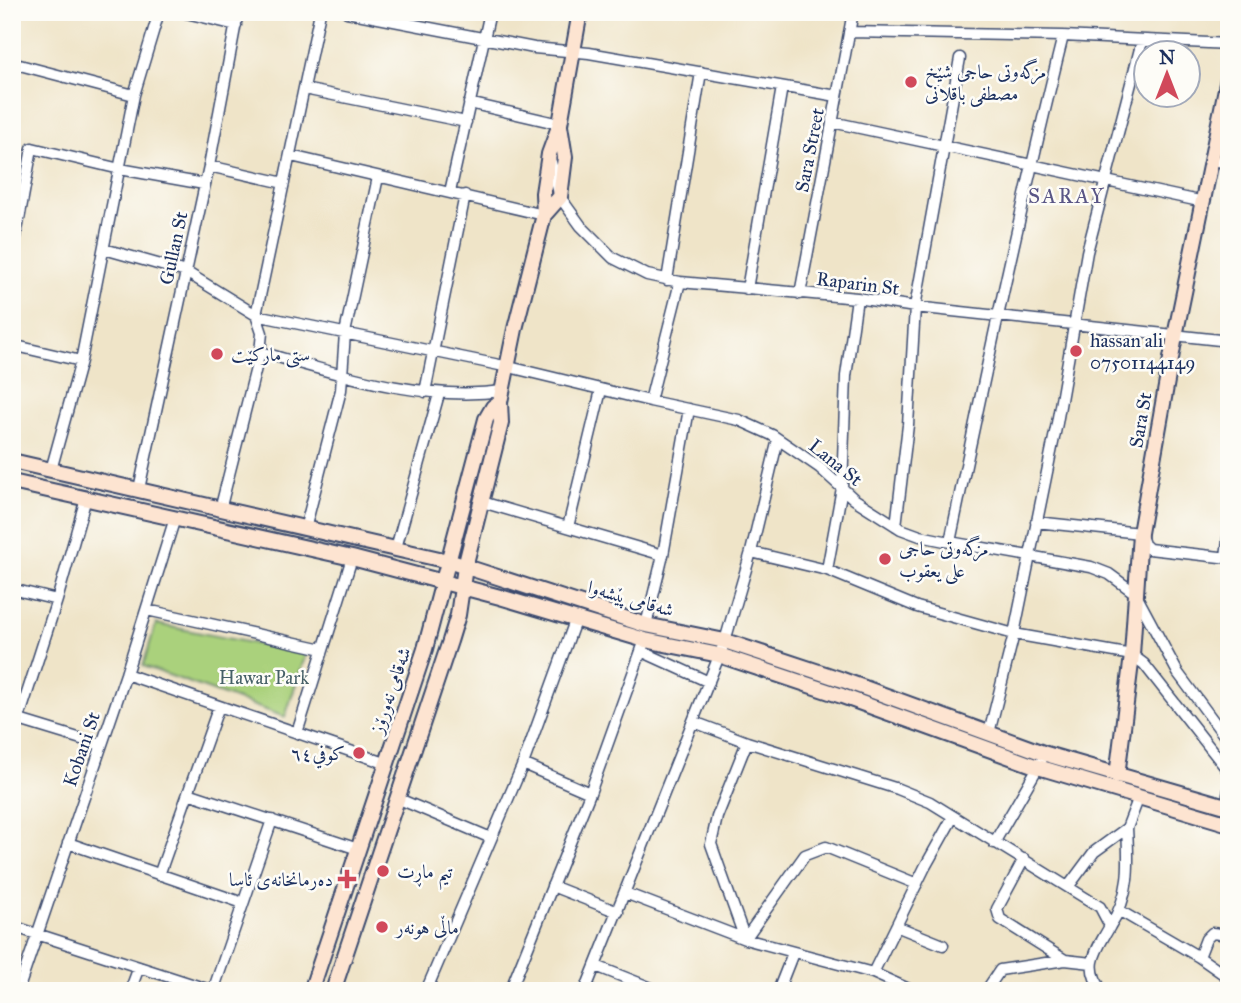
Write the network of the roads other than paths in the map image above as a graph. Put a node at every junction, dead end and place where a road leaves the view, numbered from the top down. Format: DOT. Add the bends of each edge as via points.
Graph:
graph roads {
  1 [pos="159,12"];
  2 [pos="182,12"];
  3 [pos="238,12"];
  4 [pos="320,12"];
  5 [pos="347,12"];
  6 [pos="490,12"];
  7 [pos="580,12"];
  8 [pos="850,13"];
  9 [pos="236,25"];
  10 [pos="849,32"];
  11 [pos="1063,37"];
  12 [pos="484,38"];
  13 [pos="1132,40"];
  14 [pos="1202,43"];
  15 [pos="1229,44"];
  16 [pos="572,51"];
  17 [pos="960,58"];
  18 [pos="12,63"];
  19 [pos="701,72"];
  20 [pos="1229,75"];
  21 [pos="1132,79"];
  22 [pos="782,87"];
  23 [pos="304,89"];
  24 [pos="135,95"];
  25 [pos="837,96"];
  26 [pos="469,103"];
  27 [pos="466,122"];
  28 [pos="832,122"];
  29 [pos="560,124"];
  30 [pos="945,147"];
  31 [pos="549,154"];
  32 [pos="291,156"];
  33 [pos="1212,160"];
  34 [pos="1229,163"];
  35 [pos="1031,165"];
  36 [pos="209,166"];
  37 [pos="120,169"];
  38 [pos="378,177"];
  39 [pos="1105,181"];
  40 [pos="284,183"];
  41 [pos="204,184"];
  42 [pos="450,192"];
  43 [pos="465,195"];
  44 [pos="561,197"];
  45 [pos="1204,202"];
  46 [pos="544,215"];
  47 [pos="104,249"];
  48 [pos="13,255"];
  49 [pos="186,272"];
  50 [pos="667,280"];
  51 [pos="680,282"];
  52 [pos="747,289"];
  53 [pos="800,294"];
  54 [pos="857,298"];
  55 [pos="915,307"];
  56 [pos="256,315"];
  57 [pos="997,316"];
  58 [pos="1073,324"];
  59 [pos="345,333"];
  60 [pos="1175,336"];
  61 [pos="1229,341"];
  62 [pos="12,345"];
  63 [pos="432,351"];
  64 [pos="260,352"];
  65 [pos="81,361"];
  66 [pos="509,367"];
  67 [pos="343,375"];
  68 [pos="601,390"];
  69 [pos="425,392"];
  70 [pos="439,394"];
  71 [pos="501,397"];
  72 [pos="650,401"];
  73 [pos="689,409"];
  74 [pos="778,439"];
  75 [pos="12,461"];
  76 [pos="51,470"];
  77 [pos="12,482"];
  78 [pos="842,488"];
  79 [pos="139,489"];
  80 [pos="86,498"];
  81 [pos="482,502"];
  82 [pos="220,510"];
  83 [pos="175,518"];
  84 [pos="1037,522"];
  85 [pos="896,526"];
  86 [pos="568,527"];
  87 [pos="305,529"];
  88 [pos="1229,531"];
  89 [pos="1140,533"];
  90 [pos="950,542"];
  91 [pos="396,548"];
  92 [pos="751,552"];
  93 [pos="663,555"];
  94 [pos="1029,555"];
  95 [pos="1227,557"];
  96 [pos="352,558"];
  97 [pos="448,561"];
  98 [pos="465,567"];
  99 [pos="827,570"];
  100 [pos="444,583"];
  101 [pos="463,588"];
  102 [pos="12,589"];
  103 [pos="1135,593"];
  104 [pos="57,600"];
  105 [pos="146,610"];
  106 [pos="575,621"];
  107 [pos="646,625"];
  108 [pos="1014,634"];
  109 [pos="725,641"];
  110 [pos="643,646"];
  111 [pos="323,649"];
  112 [pos="719,655"];
  113 [pos="1132,655"];
  114 [pos="126,674"];
  115 [pos="709,682"];
  116 [pos="219,706"];
  117 [pos="19,720"];
  118 [pos="694,722"];
  119 [pos="297,733"];
  120 [pos="989,733"];
  121 [pos="13,735"];
  122 [pos="747,742"];
  123 [pos="1229,742"];
  124 [pos="101,745"];
  125 [pos="1042,761"];
  126 [pos="385,763"];
  127 [pos="523,764"];
  128 [pos="1229,772"];
  129 [pos="1117,776"];
  130 [pos="1229,790"];
  131 [pos="188,793"];
  132 [pos="590,793"];
  133 [pos="1139,797"];
  134 [pos="399,799"];
  135 [pos="1227,807"];
  136 [pos="953,817"];
  137 [pos="272,820"];
  138 [pos="1229,824"];
  139 [pos="1127,828"];
  140 [pos="491,838"];
  141 [pos="68,843"];
  142 [pos="994,843"];
  143 [pos="358,849"];
  144 [pos="1024,859"];
  145 [pos="159,874"];
  146 [pos="916,884"];
  147 [pos="552,886"];
  148 [pos="1069,887"];
  149 [pos="625,893"];
  150 [pos="243,903"];
  151 [pos="1120,911"];
  152 [pos="618,912"];
  153 [pos="12,926"];
  154 [pos="896,926"];
  155 [pos="1110,926"];
  156 [pos="37,934"];
  157 [pos="1229,935"];
  158 [pos="745,939"];
  159 [pos="943,945"];
  160 [pos="793,953"];
  161 [pos="1199,957"];
  162 [pos="1065,960"];
  163 [pos="1092,963"];
  164 [pos="596,966"];
  165 [pos="139,967"];
  166 [pos="873,973"];
  167 [pos="1229,978"];
  168 [pos="18,991"];
  169 [pos="130,991"];
  170 [pos="213,991"];
  171 [pos="311,991"];
  172 [pos="333,991"];
  173 [pos="426,991"];
  174 [pos="510,991"];
  175 [pos="585,991"];
  176 [pos="659,991"];
  177 [pos="778,991"];
  178 [pos="913,991"];
  179 [pos="986,991"];
  180 [pos="1103,991"];
  1 -- 24 [label="street"];
  2 -- 9 [label="street"];
  3 -- 9 [label="street, Gullan St"];
  4 -- 23 [label="street"];
  5 -- 12 [label="street"];
  6 -- 12 [label="street"];
  7 -- 16 [label="main road, شەقامی نەورۆز"];
  8 -- 10 [label="street, Sara Street"];
  9 -- 36 [label="street, Gullan St"];
  10 -- 11 [label="street"];
  10 -- 25 [label="street, Sara Street"];
  11 -- 13 [label="street"];
  11 -- 35 [label="street"];
  12 -- 16 [label="street"];
  12 -- 26 [label="street"];
  14 -- 15 [label="street"];
  16 -- 19 [label="street"];
  16 -- 29 [label="main road, شەقامی نەورۆز"];
  17 -- 30 [label="street"];
  18 -- 24 [label="street"];
  19 -- 22 [label="street"];
  19 -- 50 [label="street"];
  20 -- 33 [label="main road, Sara St"];
  21 -- 39 [label="street"];
  22 -- 25 [label="street"];
  22 -- 52 [label="street"];
  23 -- 27 [label="street"];
  23 -- 32 [label="street"];
  24 -- 37 [label="street"];
  25 -- 28 [label="street, Sara Street"];
  26 -- 27 [label="street"];
  26 -- 29 [label="street"];
  27 -- 42 [label="street"];
  28 -- 30 [label="street"];
  28 -- 53 [label="street, Sara Street"];
  29 -- 31 [label="main road, شەقامی نەورۆز"];
  29 -- 44 [label="main road, شەقامی نەورۆز" via="565,157"];
  30 -- 35 [label="street"];
  30 -- 55 [label="street"];
  31 -- 44 [label="street, Raparin St"];
  31 -- 46 [label="main road, شەقامی نەورۆز"];
  32 -- 38 [label="street"];
  32 -- 40 [label="street"];
  33 -- 34 [label="street"];
  33 -- 45 [label="main road, Sara St"];
  35 -- 39 [label="street"];
  35 -- 57 [label="street"];
  36 -- 40 [label="street"];
  36 -- 41 [label="street, Gullan St"];
  37 -- 41 [label="street"];
  37 -- 47 [label="street"];
  37 -- 48 [label="street" via="32,148"];
  38 -- 42 [label="street"];
  38 -- 59 [label="street"];
  39 -- 45 [label="street"];
  39 -- 58 [label="street"];
  40 -- 56 [label="street"];
  41 -- 49 [label="street, Gullan St"];
  42 -- 43 [label="street"];
  43 -- 46 [label="street"];
  43 -- 63 [label="street"];
  44 -- 46 [label="main road, شەقامی نەورۆز"];
  44 -- 50 [label="street, Raparin St" via="581,226 613,258"];
  45 -- 60 [label="main road, Sara St"];
  46 -- 66 [label="main road, شەقامی نەورۆز"];
  47 -- 49 [label="street"];
  47 -- 65 [label="street"];
  49 -- 56 [label="street"];
  49 -- 79 [label="street, Gullan St"];
  50 -- 51 [label="street, Raparin St"];
  51 -- 52 [label="street, Raparin St"];
  51 -- 72 [label="street"];
  52 -- 53 [label="street, Raparin St"];
  53 -- 54 [label="street, Raparin St"];
  54 -- 55 [label="street, Raparin St"];
  54 -- 78 [label="street" via="846,376"];
  55 -- 57 [label="street, Raparin St"];
  55 -- 85 [label="street"];
  56 -- 59 [label="street, Lana St"];
  56 -- 64 [label="street" via="262,332"];
  57 -- 58 [label="street, Raparin St"];
  57 -- 90 [label="street"];
  58 -- 60 [label="street, Raparin St"];
  58 -- 84 [label="street"];
  59 -- 63 [label="street, Lana St"];
  59 -- 67 [label="street"];
  60 -- 61 [label="street, Raparin St"];
  60 -- 89 [label="main road, Sara St"];
  62 -- 65 [label="street"];
  63 -- 66 [label="street, Lana St"];
  63 -- 69 [label="street"];
  64 -- 67 [label="street"];
  64 -- 82 [label="street"];
  65 -- 76 [label="street"];
  66 -- 68 [label="street, Lana St"];
  66 -- 71 [label="main road, شەقامی نەورۆز"];
  67 -- 69 [label="street"];
  67 -- 87 [label="street"];
  68 -- 72 [label="street, Lana St"];
  68 -- 86 [label="street"];
  69 -- 70 [label="street"];
  70 -- 71 [label="street"];
  70 -- 91 [label="street"];
  71 -- 81 [label="main road, شەقامی نەورۆز" via="501,423"];
  71 -- 97 [label="main road, شەقامی نەورۆز" via="486,419"];
  72 -- 73 [label="street, Lana St"];
  73 -- 74 [label="street, Lana St" via="739,420"];
  73 -- 93 [label="street"];
  74 -- 78 [label="street, Lana St"];
  74 -- 92 [label="street"];
  75 -- 76 [label="main road, شەقامی پێشەوا"];
  76 -- 79 [label="main road, شەقامی پێشەوا"];
  77 -- 80 [label="main road, شەقامی پێشەوا"];
  78 -- 85 [label="street, Lana St"];
  78 -- 99 [label="street"];
  79 -- 82 [label="main road, شەقامی پێشەوا"];
  80 -- 83 [label="main road, شەقامی پێشەوا"];
  80 -- 104 [label="street"];
  81 -- 86 [label="street"];
  81 -- 98 [label="main road, شەقامی نەورۆز"];
  82 -- 87 [label="main road, شەقامی پێشەوا"];
  83 -- 96 [label="main road, شەقامی پێشەوا"];
  83 -- 105 [label="street, Kobani St"];
  84 -- 89 [label="street"];
  84 -- 94 [label="street"];
  85 -- 90 [label="street, Lana St"];
  86 -- 93 [label="street"];
  87 -- 91 [label="main road, شەقامی پێشەوا"];
  88 -- 95 [label="street"];
  89 -- 95 [label="street" via="1149,549"];
  89 -- 103 [label="main road, Sara St"];
  90 -- 94 [label="street, Lana St"];
  91 -- 97 [label="main road, شەقامی پێشەوا"];
  92 -- 99 [label="street"];
  92 -- 109 [label="street"];
  93 -- 107 [label="street"];
  94 -- 103 [label="street, Lana St" via="1091,567"];
  94 -- 108 [label="street"];
  96 -- 100 [label="main road, شەقامی پێشەوا"];
  96 -- 111 [label="street"];
  97 -- 98 [label="main road, شەقامی پێشەوا"];
  97 -- 100 [label="main road, شەقامی نەورۆز"];
  98 -- 101 [label="main road, شەقامی نەورۆز"];
  98 -- 107 [label="main road, شەقامی پێشەوا"];
  99 -- 108 [label="street" via="917,607"];
  100 -- 101 [label="main road, شەقامی پێشەوا"];
  100 -- 126 [label="main road, شەقامی نەورۆز"];
  101 -- 106 [label="main road, شەقامی پێشەوا"];
  101 -- 134 [label="main road, شەقامی نەورۆز"];
  102 -- 104 [label="street"];
  103 -- 113 [label="main road, Sara St"];
  103 -- 123 [label="street" via="1178,673"];
  104 -- 117 [label="street"];
  105 -- 111 [label="street"];
  105 -- 114 [label="street, Kobani St"];
  106 -- 110 [label="main road, شەقامی پێشەوا"];
  106 -- 127 [label="street"];
  107 -- 109 [label="main road, شەقامی پێشەوا"];
  108 -- 113 [label="street"];
  108 -- 120 [label="street"];
  109 -- 112 [label="street"];
  109 -- 120 [label="main road, شەقامی پێشەوا"];
  110 -- 112 [label="main road, شەقامی پێشەوا"];
  110 -- 115 [label="street"];
  110 -- 132 [label="street"];
  111 -- 119 [label="street"];
  112 -- 115 [label="street"];
  112 -- 125 [label="main road, شەقامی پێشەوا"];
  113 -- 128 [label="street"];
  113 -- 129 [label="main road, Sara St"];
  114 -- 116 [label="street"];
  114 -- 124 [label="street, Kobani St"];
  115 -- 118 [label="street"];
  116 -- 119 [label="street"];
  116 -- 131 [label="street"];
  117 -- 121 [label="street"];
  117 -- 124 [label="street"];
  118 -- 122 [label="street"];
  118 -- 149 [label="street"];
  119 -- 126 [label="street"];
  120 -- 125 [label="main road, شەقامی پێشەوا"];
  122 -- 136 [label="street" via="898,789"];
  122 -- 158 [label="street" via="710,845"];
  124 -- 141 [label="street, Kobani St"];
  125 -- 129 [label="main road, شەقامی پێشەوا"];
  125 -- 133 [label="main road, شەقامی پێشەوا"];
  125 -- 142 [label="street"];
  126 -- 143 [label="main road, شەقامی نەورۆز"];
  127 -- 132 [label="street"];
  127 -- 140 [label="street"];
  129 -- 135 [label="main road, شەقامی پێشەوا"];
  130 -- 135 [label="street"];
  131 -- 137 [label="street"];
  131 -- 145 [label="street"];
  132 -- 147 [label="street"];
  133 -- 138 [label="main road, شەقامی پێشەوا"];
  133 -- 139 [label="street"];
  134 -- 140 [label="street"];
  134 -- 172 [label="main road, شەقامی نەورۆز"];
  136 -- 142 [label="street"];
  136 -- 146 [label="street"];
  137 -- 143 [label="street"];
  137 -- 150 [label="street"];
  139 -- 148 [label="street" via="1094,852"];
  139 -- 151 [label="street" via="1130,868"];
  140 -- 173 [label="street"];
  141 -- 145 [label="street"];
  141 -- 156 [label="street, Kobani St"];
  142 -- 144 [label="street"];
  143 -- 171 [label="main road, شەقامی نەورۆز"];
  144 -- 148 [label="street"];
  144 -- 162 [label="street" via="997,913"];
  145 -- 150 [label="street"];
  146 -- 154 [label="street"];
  146 -- 158 [label="street" via="826,847 805,855"];
  147 -- 152 [label="street"];
  147 -- 174 [label="street"];
  148 -- 155 [label="street" via="1100,907"];
  149 -- 152 [label="street"];
  149 -- 158 [label="street"];
  150 -- 170 [label="street"];
  151 -- 155 [label="street"];
  151 -- 161 [label="street"];
  152 -- 164 [label="street"];
  153 -- 156 [label="street"];
  154 -- 159 [label="street"];
  154 -- 166 [label="street"];
  155 -- 163 [label="street"];
  156 -- 165 [label="street"];
  156 -- 168 [label="street, Kobani St"];
  157 -- 161 [label="street" via="1212,933"];
  158 -- 160 [label="street"];
  160 -- 166 [label="street"];
  160 -- 177 [label="street"];
  161 -- 167 [label="street"];
  162 -- 163 [label="street"];
  162 -- 179 [label="street" via="1000,970"];
  163 -- 180 [label="street" via="1092,974"];
  164 -- 175 [label="street"];
  164 -- 176 [label="street"];
  165 -- 169 [label="street"];
  165 -- 170 [label="street"];
  166 -- 178 [label="street"];
}
